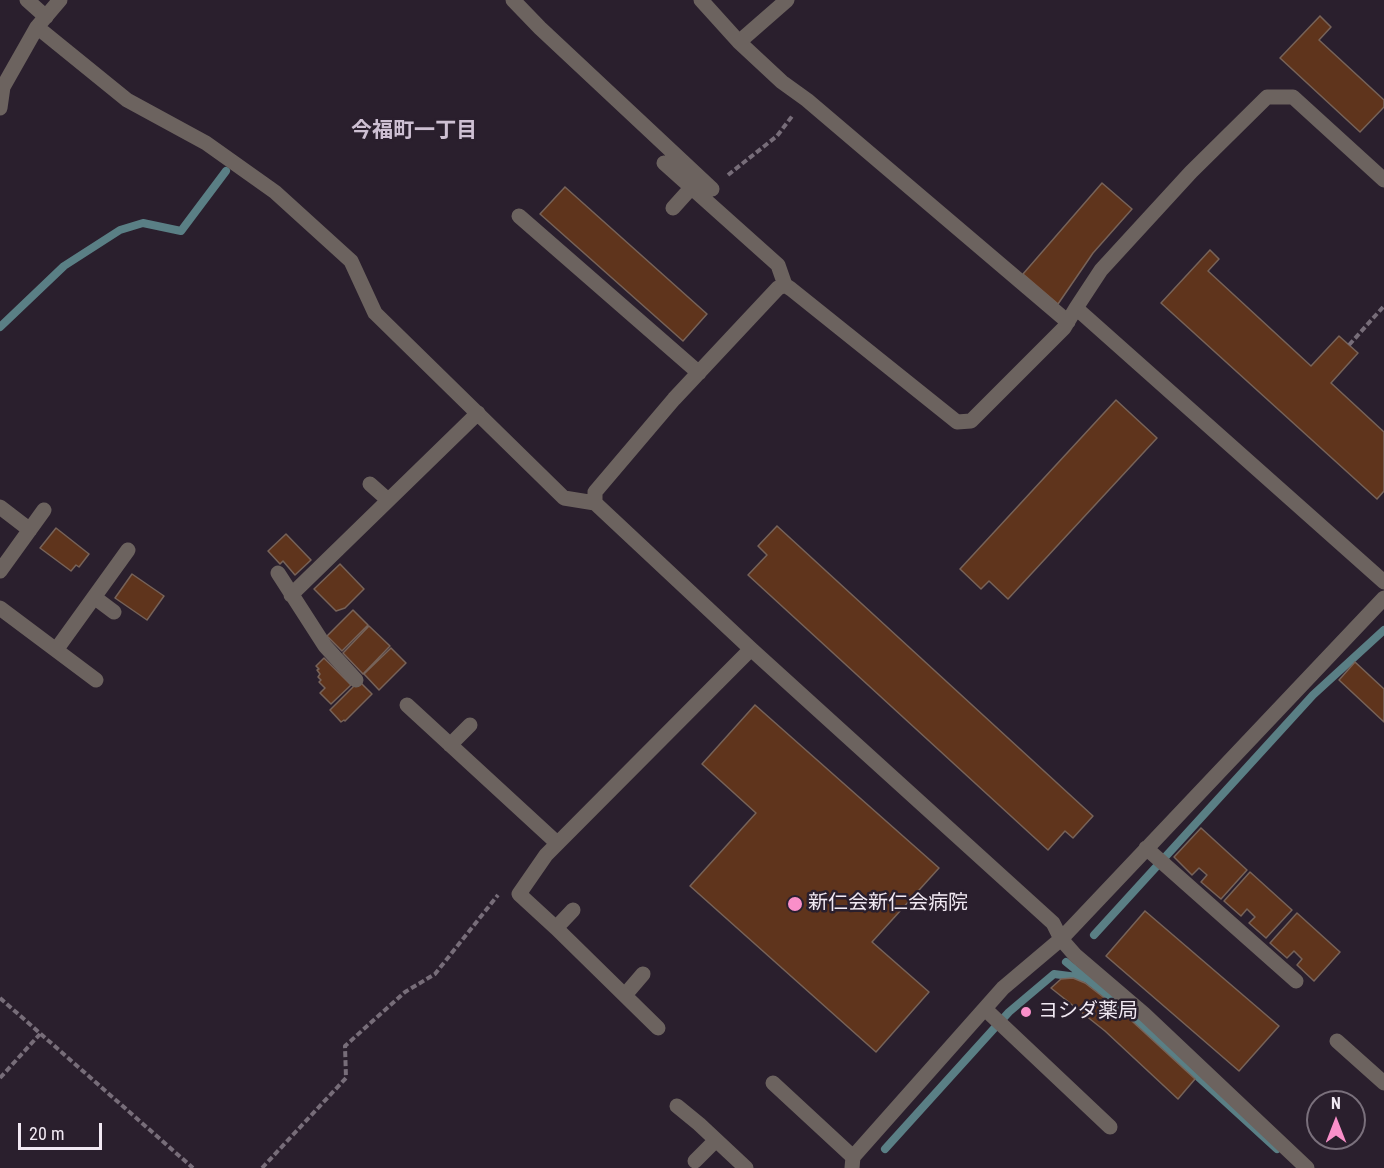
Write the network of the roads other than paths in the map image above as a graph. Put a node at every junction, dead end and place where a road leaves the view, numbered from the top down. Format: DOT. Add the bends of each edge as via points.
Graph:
graph roads {
  1 [pos="27,0"];
  2 [pos="60,0"];
  3 [pos="513,0"];
  4 [pos="701,0"];
  5 [pos="787,0"];
  6 [pos="42,22"];
  7 [pos="739,42"];
  8 [pos="0,108"];
  9 [pos="664,163"];
  10 [pos="1384,180"];
  11 [pos="691,188"];
  12 [pos="712,189"];
  13 [pos="673,208"];
  14 [pos="519,216"];
  15 [pos="785,285"];
  16 [pos="1076,308"];
  17 [pos="1068,322"];
  18 [pos="699,373"];
  19 [pos="478,413"];
  20 [pos="370,484"];
  21 [pos="388,500"];
  22 [pos="595,503"];
  23 [pos="0,507"];
  24 [pos="44,510"];
  25 [pos="30,530"];
  26 [pos="128,550"];
  27 [pos="0,571"];
  28 [pos="278,573"];
  29 [pos="1384,582"];
  30 [pos="291,595"];
  31 [pos="94,597"];
  32 [pos="1384,598"];
  33 [pos="0,608"];
  34 [pos="114,612"];
  35 [pos="751,649"];
  36 [pos="56,650"];
  37 [pos="96,680"];
  38 [pos="356,680"];
  39 [pos="407,705"];
  40 [pos="470,725"];
  41 [pos="450,745"];
  42 [pos="557,843"];
  43 [pos="1146,848"];
  44 [pos="573,910"];
  45 [pos="556,928"];
  46 [pos="1061,939"];
  47 [pos="643,974"];
  48 [pos="1296,981"];
  49 [pos="625,995"];
  50 [pos="994,1017"];
  51 [pos="658,1028"];
  52 [pos="1337,1041"];
  53 [pos="773,1083"];
  54 [pos="1384,1083"];
  55 [pos="677,1106"];
  56 [pos="1110,1127"];
  57 [pos="716,1140"];
  58 [pos="695,1161"];
  59 [pos="853,1162"];
  60 [pos="746,1168"];
  61 [pos="1307,1168"];
  1 -- 6 [label="street"];
  2 -- 6 [label="street"];
  3 -- 12 [label="street"];
  4 -- 7 [label="street"];
  5 -- 7 [label="street"];
  6 -- 8 [label="street" via="3,87"];
  6 -- 19 [label="street" via="127,100 206,143 275,192 351,261 375,313"];
  7 -- 17 [label="street"];
  9 -- 11 [label="street"];
  10 -- 16 [label="street" via="1293,97 1267,97 1101,270"];
  11 -- 13 [label="street"];
  11 -- 15 [label="street" via="778,265"];
  14 -- 18 [label="street"];
  15 -- 17 [label="street" via="957,423 970,421"];
  15 -- 18 [label="street"];
  16 -- 17 [label="street"];
  16 -- 29 [label="street"];
  18 -- 22 [label="street" via="595,492"];
  19 -- 21 [label="street"];
  19 -- 22 [label="street" via="564,498"];
  20 -- 21 [label="street"];
  21 -- 30 [label="street"];
  22 -- 35 [label="street"];
  23 -- 25 [label="street"];
  24 -- 25 [label="street"];
  25 -- 27 [label="street"];
  26 -- 31 [label="street"];
  28 -- 30 [label="street"];
  30 -- 38 [label="street" via="325,646"];
  31 -- 34 [label="street"];
  31 -- 36 [label="street"];
  32 -- 43 [label="street"];
  33 -- 36 [label="street"];
  35 -- 42 [label="street"];
  35 -- 46 [label="street" via="1053,923"];
  36 -- 37 [label="street"];
  39 -- 41 [label="street"];
  40 -- 41 [label="street"];
  41 -- 42 [label="street"];
  42 -- 45 [label="street" via="519,894"];
  43 -- 46 [label="street"];
  43 -- 48 [label="street"];
  44 -- 45 [label="street"];
  45 -- 49 [label="street"];
  46 -- 50 [label="street" via="1003,988"];
  46 -- 61 [label="street"];
  47 -- 49 [label="street"];
  49 -- 51 [label="street"];
  50 -- 56 [label="street"];
  50 -- 59 [label="street"];
  52 -- 54 [label="street"];
  53 -- 59 [label="street"];
  55 -- 57 [label="street"];
  57 -- 58 [label="street"];
  57 -- 60 [label="street"];
}
